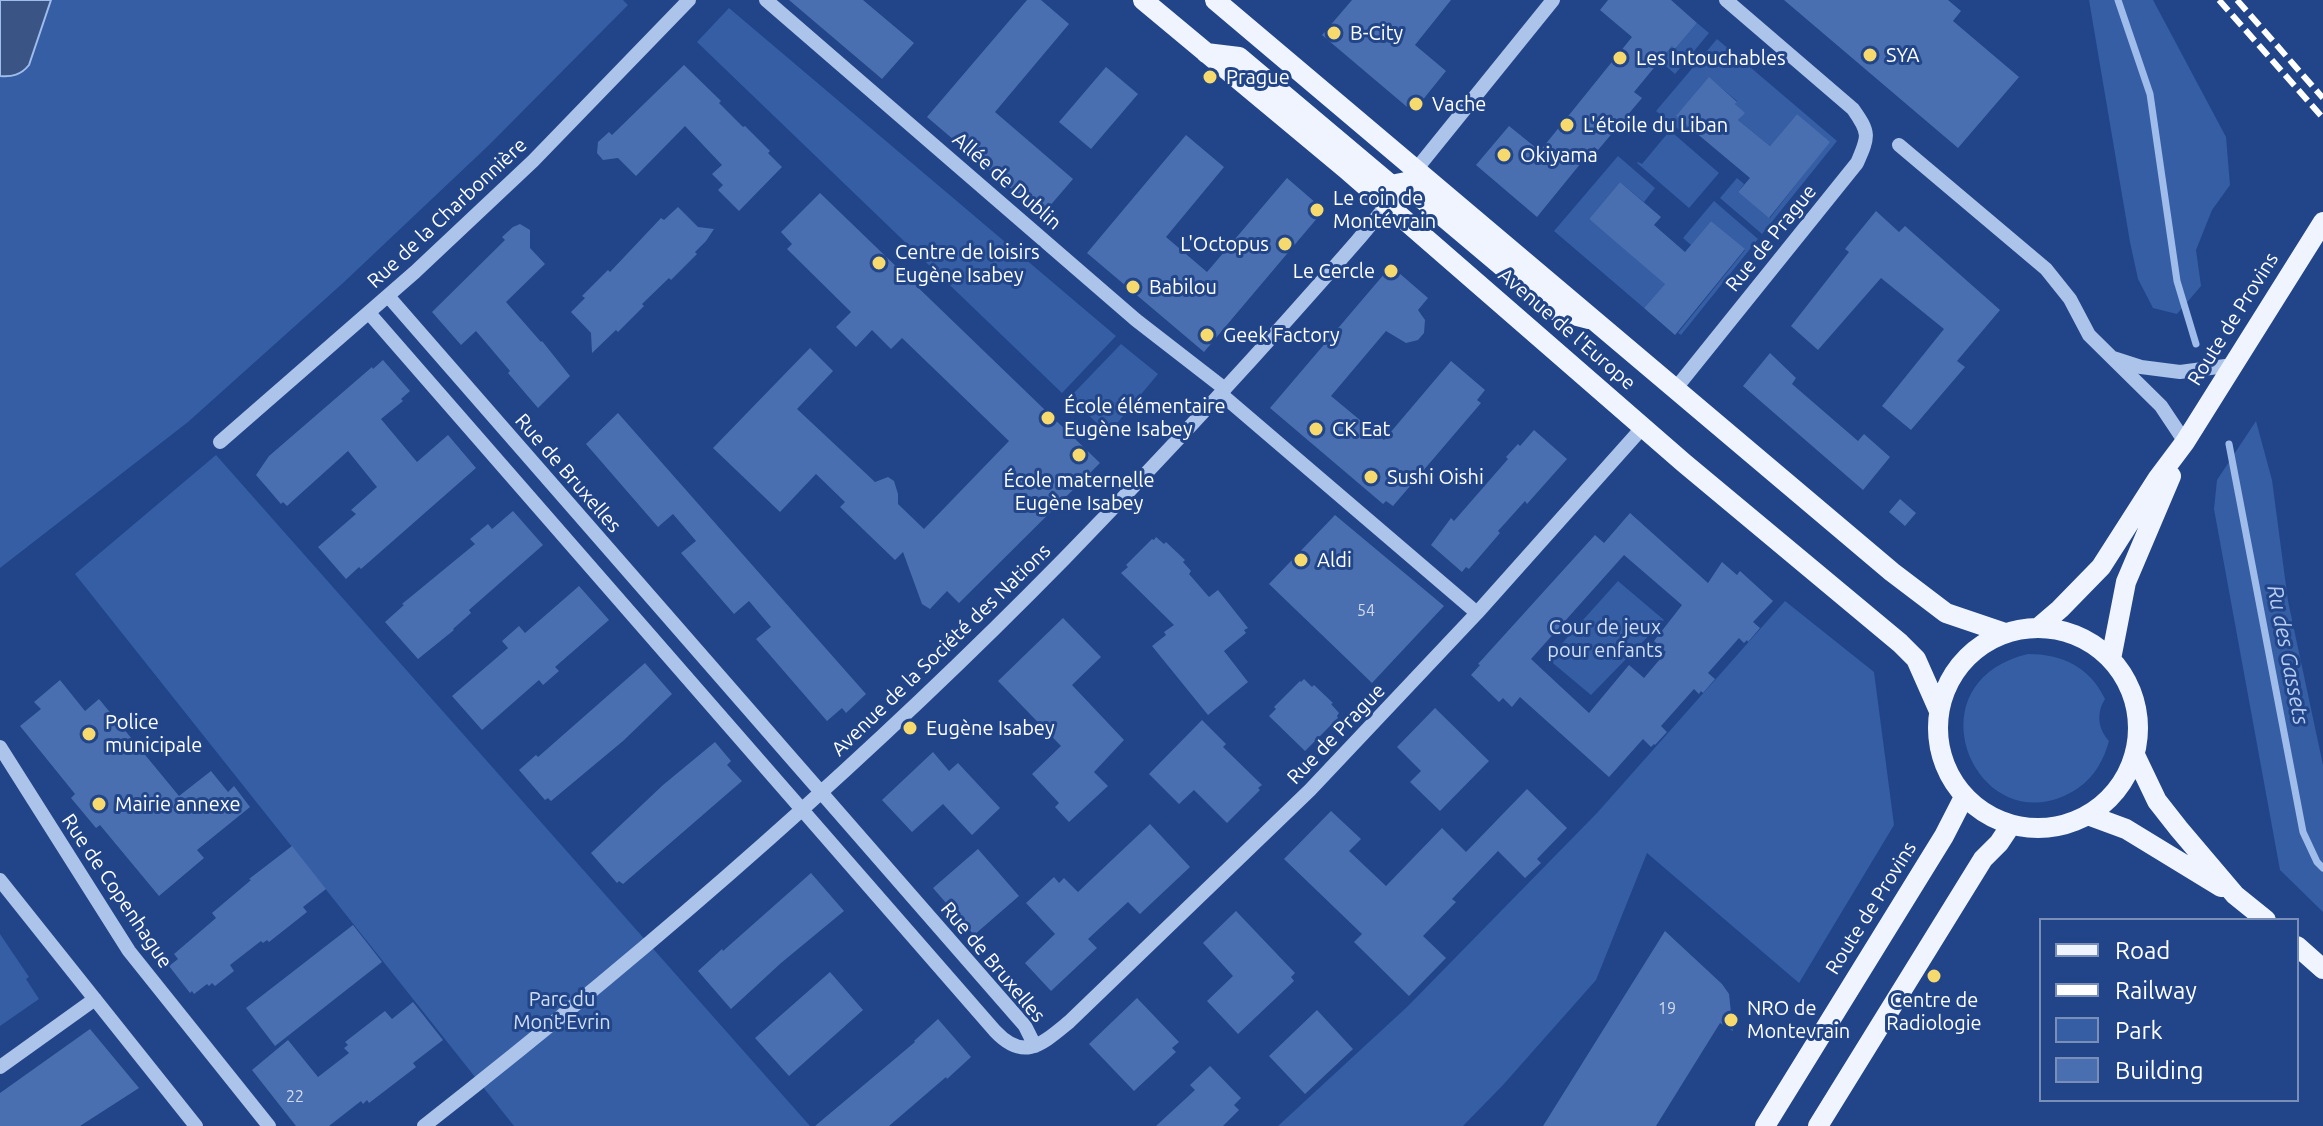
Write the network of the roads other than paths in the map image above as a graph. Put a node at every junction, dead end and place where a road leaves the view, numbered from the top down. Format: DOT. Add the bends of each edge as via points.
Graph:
graph roads {
  1 [pos="689,0"];
  2 [pos="766,0"];
  3 [pos="1143,0"];
  4 [pos="1215,0"];
  5 [pos="1553,0"];
  6 [pos="1728,2"];
  7 [pos="1206,53"];
  8 [pos="1899,145"];
  9 [pos="1412,175"];
  10 [pos="1389,202"];
  11 [pos="2323,222"];
  12 [pos="388,296"];
  13 [pos="369,313"];
  14 [pos="1597,321"];
  15 [pos="2109,356"];
  16 [pos="2233,365"];
  17 [pos="1676,388"];
  18 [pos="1223,392"];
  19 [pos="1643,427"];
  20 [pos="220,442"];
  21 [pos="2185,442"];
  22 [pos="1477,613"];
  23 [pos="2039,627"];
  24 [pos="2005,633"];
  25 [pos="2111,659"];
  26 [pos="1939,711"];
  27 [pos="0,747"];
  28 [pos="2135,755"];
  29 [pos="822,793"];
  30 [pos="1964,797"];
  31 [pos="802,810"];
  32 [pos="2088,815"];
  33 [pos="2011,825"];
  34 [pos="0,880"];
  35 [pos="2235,895"];
  36 [pos="2264,918"];
  37 [pos="2299,948"];
  38 [pos="2323,969"];
  39 [pos="95,999"];
  40 [pos="1035,1046"];
  41 [pos="0,1067"];
  42 [pos="196,1126"];
  43 [pos="269,1126"];
  44 [pos="424,1126"];
  45 [pos="1765,1126"];
  46 [pos="1818,1126"];
  1 -- 12 [label="street, Rue de la Charbonnière" via="533,161"];
  2 -- 18 [label="street, Allée de Dublin"];
  3 -- 7 [label="main road, Avenue de l'Europe"];
  4 -- 9 [label="main road, Avenue de l'Europe"];
  5 -- 9 [label="street, Avenue de la Société des Nations"];
  6 -- 17 [label="street, Rue de Prague" via="1853,109 1866,128 1865,146 1857,163"];
  7 -- 9 [label="main road" via="1239,57 1391,185"];
  7 -- 10 [label="main road, Avenue de l'Europe"];
  8 -- 15 [label="street" via="2046,269"];
  9 -- 10 [label="street, Avenue de la Société des Nations"];
  9 -- 14 [label="main road, Avenue de l'Europe"];
  10 -- 14 [label="main road" via="1415,193 1554,310"];
  10 -- 18 [label="street, Avenue de la Société des Nations"];
  10 -- 19 [label="main road, Avenue de l'Europe"];
  11 -- 16 [label="main road, Route de Provins"];
  12 -- 13 [label="street, Rue de la Charbonnière"];
  12 -- 29 [label="street, Rue de Bruxelles"];
  13 -- 20 [label="street, Rue de la Charbonnière"];
  13 -- 31 [label="street, Rue de Bruxelles"];
  14 -- 17 [label="main road, Avenue de l'Europe"];
  15 -- 16 [label="street" via="2180,372"];
  15 -- 21 [label="street" via="2161,406"];
  16 -- 21 [label="main road, Route de Provins"];
  17 -- 24 [label="main road, Avenue de l'Europe" via="1946,613"];
  18 -- 22 [label="street, Allée de Dublin"];
  18 -- 29 [label="street, Avenue de la Société des Nations" via="1063,560"];
  19 -- 22 [label="street, Rue de Prague"];
  19 -- 26 [label="main road, Avenue de l'Europe" via="1900,643 1916,659"];
  21 -- 23 [label="main road, Route de Provins" via="2101,567"];
  21 -- 25 [label="main road, Route de Provins" via="2126,582"];
  22 -- 40 [label="street, Rue de Prague" via="1310,790 1069,1022"];
  23 -- 24 [label="main road"];
  23 -- 25 [label="main road" via="2066,631"];
  24 -- 26 [label="main road" via="1961,663"];
  25 -- 28 [label="main road" via="2136,705"];
  26 -- 30 [label="main road" via="1938,742 1947,771"];
  27 -- 43 [label="street, Rue de Copenhague" via="129,951"];
  28 -- 32 [label="main road" via="2124,780"];
  28 -- 35 [label="main road" via="2157,801"];
  29 -- 31 [label="street, Avenue de la Société des Nations"];
  29 -- 40 [label="street, Rue de Bruxelles" via="1025,1026"];
  30 -- 33 [label="main road"];
  30 -- 45 [label="main road, Route de Provins"];
  31 -- 40 [label="street, Rue de Bruxelles" via="1005,1042 1024,1049"];
  31 -- 44 [label="street, Avenue de la Société des Nations" via="613,975"];
  32 -- 33 [label="main road" via="2051,827"];
  32 -- 35 [label="main road" via="2126,829"];
  33 -- 46 [label="main road" via="1983,859"];
  34 -- 39 [label="street"];
  35 -- 36 [label="main road"];
  37 -- 38 [label="main road"];
  39 -- 41 [label="street"];
  39 -- 42 [label="street"];
}
